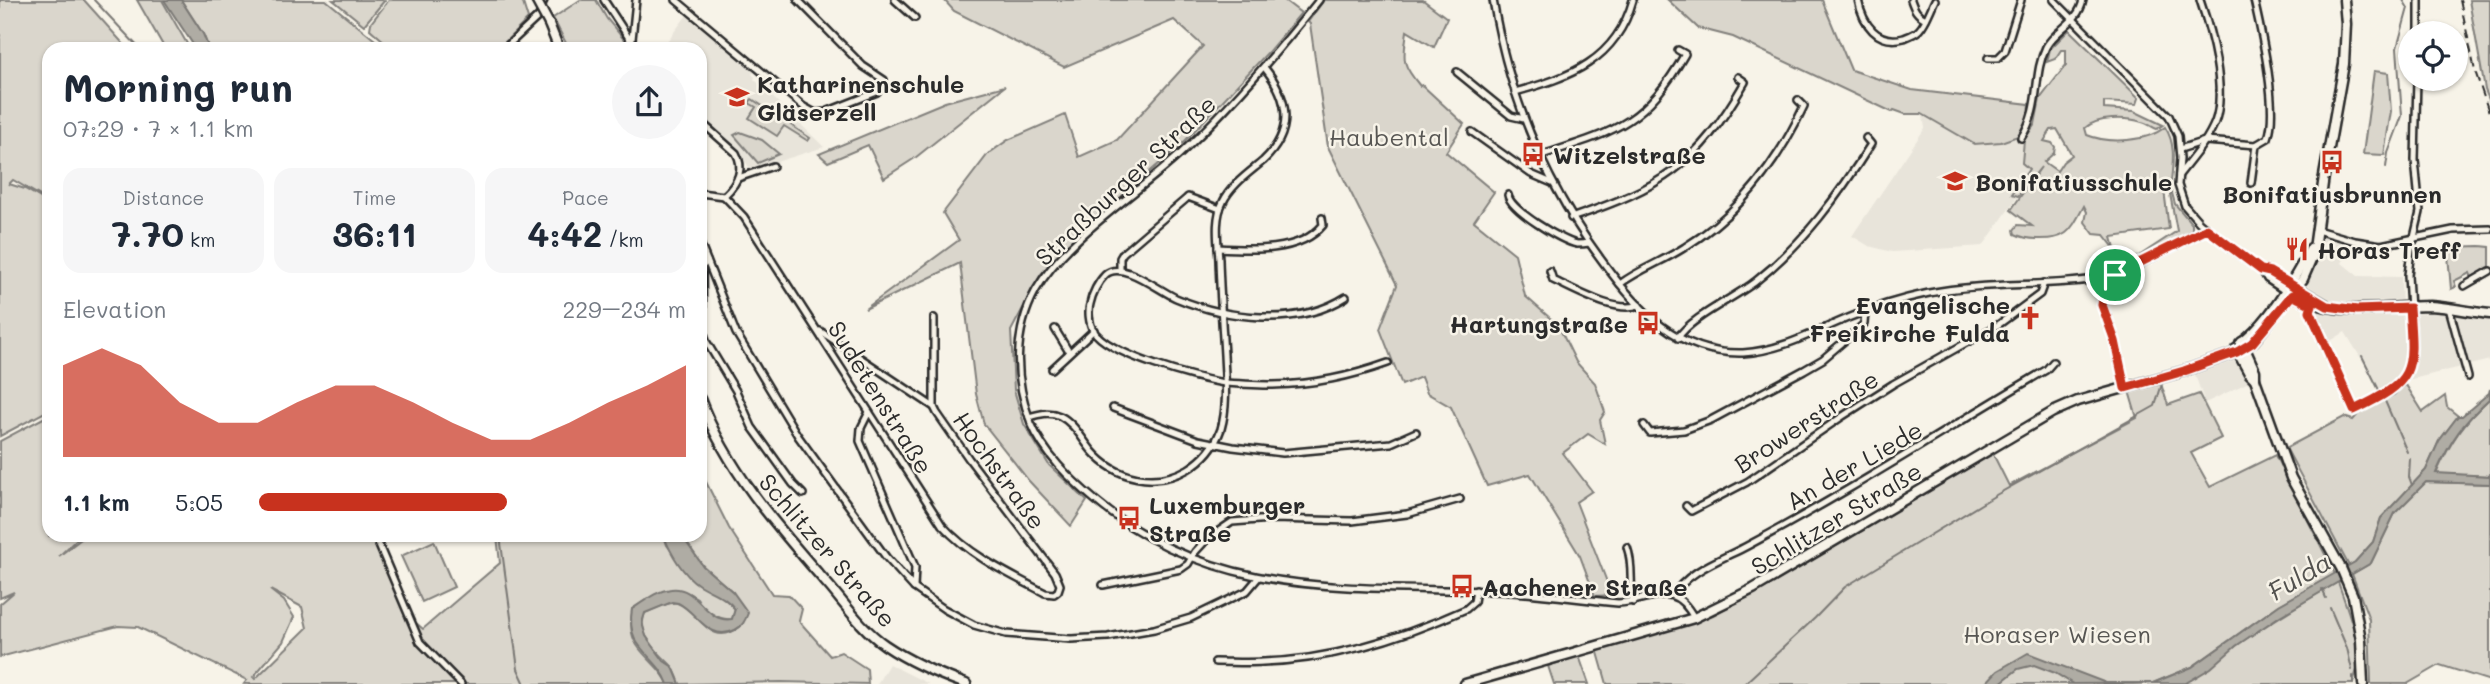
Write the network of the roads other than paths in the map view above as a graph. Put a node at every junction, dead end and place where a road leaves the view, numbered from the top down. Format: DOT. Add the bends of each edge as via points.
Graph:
graph roads {
  1 [pos="536,0"];
  2 [pos="544,0"];
  3 [pos="604,0"];
  4 [pos="636,0"];
  5 [pos="676,0"];
  6 [pos="798,0"];
  7 [pos="895,0"];
  8 [pos="1319,0"];
  9 [pos="1493,0"];
  10 [pos="1633,0"];
  11 [pos="1858,0"];
  12 [pos="1911,0"];
  13 [pos="1935,0"];
  14 [pos="2021,0"];
  15 [pos="2053,0"];
  16 [pos="2083,0"];
  17 [pos="2200,0"];
  18 [pos="2254,0"];
  19 [pos="2344,0"];
  20 [pos="2418,0"];
  21 [pos="915,18"];
  22 [pos="1926,19"];
  23 [pos="2073,20"];
  24 [pos="2419,21"];
  25 [pos="511,42"];
  26 [pos="556,42"];
  27 [pos="629,42"];
  28 [pos="631,42"];
  29 [pos="1678,50"];
  30 [pos="1988,58"];
  31 [pos="1264,67"];
  32 [pos="1457,72"];
  33 [pos="1738,77"];
  34 [pos="2417,91"];
  35 [pos="1515,92"];
  36 [pos="1798,100"];
  37 [pos="1524,119"];
  38 [pos="707,127"];
  39 [pos="1472,132"];
  40 [pos="1866,138"];
  41 [pos="2021,138"];
  42 [pos="2205,141"];
  43 [pos="2256,145"];
  44 [pos="2180,149"];
  45 [pos="1539,156"];
  46 [pos="773,166"];
  47 [pos="2179,176"];
  48 [pos="738,178"];
  49 [pos="1552,183"];
  50 [pos="2251,183"];
  51 [pos="707,194"];
  52 [pos="724,195"];
  53 [pos="1508,195"];
  54 [pos="1220,209"];
  55 [pos="1322,218"];
  56 [pos="1572,218"];
  57 [pos="2207,229"];
  58 [pos="2490,229"];
  59 [pos="2317,230"];
  60 [pos="2415,239"];
  61 [pos="1589,243"];
  62 [pos="1218,248"];
  63 [pos="707,261"];
  64 [pos="1120,269"];
  65 [pos="1550,271"];
  66 [pos="2490,271"];
  67 [pos="2115,275"];
  68 [pos="2044,283"];
  69 [pos="1620,284"];
  70 [pos="2464,286"];
  71 [pos="2291,289"];
  72 [pos="1346,297"];
  73 [pos="1639,305"];
  74 [pos="2312,305"];
  75 [pos="2326,305"];
  76 [pos="2409,308"];
  77 [pos="2449,308"];
  78 [pos="1222,312"];
  79 [pos="1865,312"];
  80 [pos="2490,314"];
  81 [pos="934,318"];
  82 [pos="817,329"];
  83 [pos="1055,329"];
  84 [pos="1094,330"];
  85 [pos="1678,338"];
  86 [pos="707,340"];
  87 [pos="2240,347"];
  88 [pos="1069,352"];
  89 [pos="2053,362"];
  90 [pos="1388,363"];
  91 [pos="1052,369"];
  92 [pos="2468,377"];
  93 [pos="1225,383"];
  94 [pos="2125,388"];
  95 [pos="934,407"];
  96 [pos="1112,408"];
  97 [pos="869,412"];
  98 [pos="707,414"];
  99 [pos="1029,417"];
  100 [pos="1644,425"];
  101 [pos="1416,432"];
  102 [pos="1214,444"];
  103 [pos="803,494"];
  104 [pos="1460,499"];
  105 [pos="1686,506"];
  106 [pos="377,542"];
  107 [pos="1627,547"];
  108 [pos="1192,558"];
  109 [pos="1258,578"];
  110 [pos="1103,585"];
  111 [pos="914,588"];
  112 [pos="1476,590"];
  113 [pos="1058,592"];
  114 [pos="1674,596"];
  115 [pos="1633,602"];
  116 [pos="1694,618"];
  117 [pos="1215,662"];
  118 [pos="461,684"];
  119 [pos="966,684"];
  120 [pos="1465,684"];
  121 [pos="2363,684"];
  1 -- 26 [label="main road, bridge"];
  2 -- 25 [label="street" via="539,16"];
  3 -- 27 [label="street"];
  4 -- 28 [label="street"];
  5 -- 6 [label="street" via="815,113 877,92 884,80 863,66"];
  7 -- 21 [label="street"];
  8 -- 31 [label="street, Straßburger Straße"];
  9 -- 35 [label="street"];
  10 -- 35 [label="street" via="1618,33 1590,64"];
  11 -- 22 [label="street" via="1867,25 1893,41 1919,31"];
  12 -- 22 [label="street"];
  13 -- 22 [label="street"];
  14 -- 30 [label="street" via="2005,51 1998,58"];
  15 -- 23 [label="street"];
  16 -- 23 [label="street"];
  17 -- 42 [label="street" via="2209,27 2219,100 2216,120"];
  18 -- 43 [label="street" via="2271,121 2268,138"];
  19 -- 59 [label="main road, Schlitzer Straße" via="2344,64"];
  20 -- 24 [label="street"];
  23 -- 41 [label="street" via="2046,47 2030,124"];
  23 -- 44 [label="street" via="2164,109 2174,124"];
  29 -- 45 [label="street" via="1685,54 1672,77 1641,112 1604,134"];
  31 -- 54 [label="street" via="1284,100 1283,132 1272,151 1230,191"];
  31 -- 99 [label="street, Straßburger Straße" via="1202,133 1074,244 1045,276 1027,311 1019,347 1018,373"];
  32 -- 37 [label="street" via="1511,116"];
  33 -- 56 [label="street" via="1745,82 1726,115 1678,168 1635,195"];
  34 -- 60 [label="street" via="2415,160 2420,212"];
  35 -- 37 [label="street"];
  36 -- 69 [label="street" via="1804,106 1790,134 1768,171 1739,205 1700,238"];
  37 -- 45 [label="street"];
  38 -- 48 [label="street" via="736,153 741,165"];
  39 -- 49 [label="street" via="1531,174"];
  40 -- 85 [label="street" via="1871,144 1860,163 1802,239 1757,280 1689,324"];
  42 -- 43 [label="street"];
  42 -- 44 [label="street"];
  42 -- 47 [label="street"];
  43 -- 50 [label="street"];
  44 -- 47 [label="street"];
  45 -- 49 [label="street"];
  46 -- 48 [label="street"];
  47 -- 57 [label="street" via="2185,206"];
  48 -- 52 [label="street"];
  49 -- 56 [label="street"];
  51 -- 52 [label="street"];
  52 -- 82 [label="street, Sudetenstraße" via="744,217"];
  53 -- 61 [label="street" via="1516,208 1561,237"];
  54 -- 62 [label="street"];
  54 -- 64 [label="street" via="1188,197 1123,253"];
  55 -- 62 [label="street" via="1323,225 1316,233 1296,242 1268,248"];
  56 -- 61 [label="street"];
  57 -- 67 [label="street"];
  57 -- 71 [label="street" via="2267,279"];
  58 -- 60 [label="street" via="2453,230"];
  59 -- 60 [label="street" via="2370,244"];
  59 -- 71 [label="main road, Schlitzer Straße" via="2310,264"];
  60 -- 76 [label="street" via="2408,275"];
  61 -- 69 [label="street"];
  62 -- 78 [label="street"];
  63 -- 111 [label="street" via="736,333 798,436 864,530"];
  64 -- 78 [label="street" via="1178,299"];
  64 -- 84 [label="street" via="1104,276 1092,296 1089,307"];
  65 -- 73 [label="street" via="1553,280 1602,301 1628,308"];
  66 -- 70 [label="street"];
  67 -- 68 [label="street"];
  67 -- 94 [label="street" via="2102,305"];
  68 -- 79 [label="street" via="1951,289"];
  68 -- 105 [label="street, Browerstraße" via="2040,294 2005,320 1873,397 1747,482 1691,511"];
  69 -- 73 [label="street"];
  71 -- 74 [label="main road"];
  71 -- 75 [label="main road"];
  71 -- 87 [label="main road, Schlitzer Straße" via="2253,341"];
  72 -- 78 [label="street" via="1335,304 1282,316"];
  73 -- 85 [label="street"];
  74 -- 75 [label="main road"];
  74 -- 76 [label="street" via="2310,311 2354,410 2392,391 2404,377 2412,344"];
  75 -- 76 [label="main road" via="2357,310"];
  76 -- 77 [label="main road"];
  77 -- 80 [label="main road"];
  77 -- 92 [label="street"];
  78 -- 93 [label="street"];
  79 -- 85 [label="street" via="1762,351 1718,351"];
  79 -- 100 [label="street" via="1866,322 1823,359 1711,420 1666,432 1650,433"];
  81 -- 95 [label="street, Hochstraße"];
  82 -- 95 [label="street"];
  82 -- 97 [label="street, Sudetenstraße"];
  83 -- 88 [label="street"];
  84 -- 88 [label="street"];
  84 -- 93 [label="street" via="1103,340 1158,366"];
  86 -- 103 [label="street" via="752,427"];
  87 -- 94 [label="main road, Schlitzer Straße" via="2184,371"];
  87 -- 121 [label="main road" via="2291,478 2353,596"];
  88 -- 91 [label="street"];
  89 -- 114 [label="street, An der Liede" via="1925,445 1695,574 1681,583"];
  90 -- 93 [label="street" via="1347,377 1272,385"];
  93 -- 102 [label="street" via="1224,414"];
  94 -- 116 [label="main road, Schlitzer Straße" via="2078,401 2041,418 1753,589"];
  95 -- 113 [label="street, Hochstraße" via="1055,573"];
  96 -- 102 [label="street"];
  97 -- 111 [label="street" via="860,428 860,441 912,559"];
  97 -- 113 [label="street, Sudetenstraße" via="953,537 1045,593"];
  98 -- 119 [label="main road, Schlitzer Straße" via="727,457 745,482 846,606 883,644 930,671"];
  99 -- 102 [label="street" via="1047,413 1061,417 1105,464 1144,479 1180,473"];
  99 -- 108 [label="street, Straßburger Straße" via="1050,454 1087,493 1137,531"];
  101 -- 102 [label="street" via="1391,443 1283,453"];
  104 -- 108 [label="street" via="1408,514 1352,521 1232,522 1207,539"];
  106 -- 118 [label="street" via="420,642"];
  107 -- 115 [label="street"];
  108 -- 109 [label="street, Straßburger Straße"];
  108 -- 110 [label="street" via="1181,569"];
  109 -- 111 [label="street" via="1247,591 1191,618 1142,632 1090,639 1020,636 984,629"];
  109 -- 112 [label="street, Straßburger Straße" via="1334,587"];
  112 -- 115 [label="street, Straßburger Straße"];
  112 -- 117 [label="street" via="1474,602 1466,609 1382,640 1265,663"];
  114 -- 115 [label="street, Straßburger Straße" via="1661,593"];
  114 -- 116 [label="street"];
  116 -- 120 [label="main road, Schlitzer Straße"];
}
